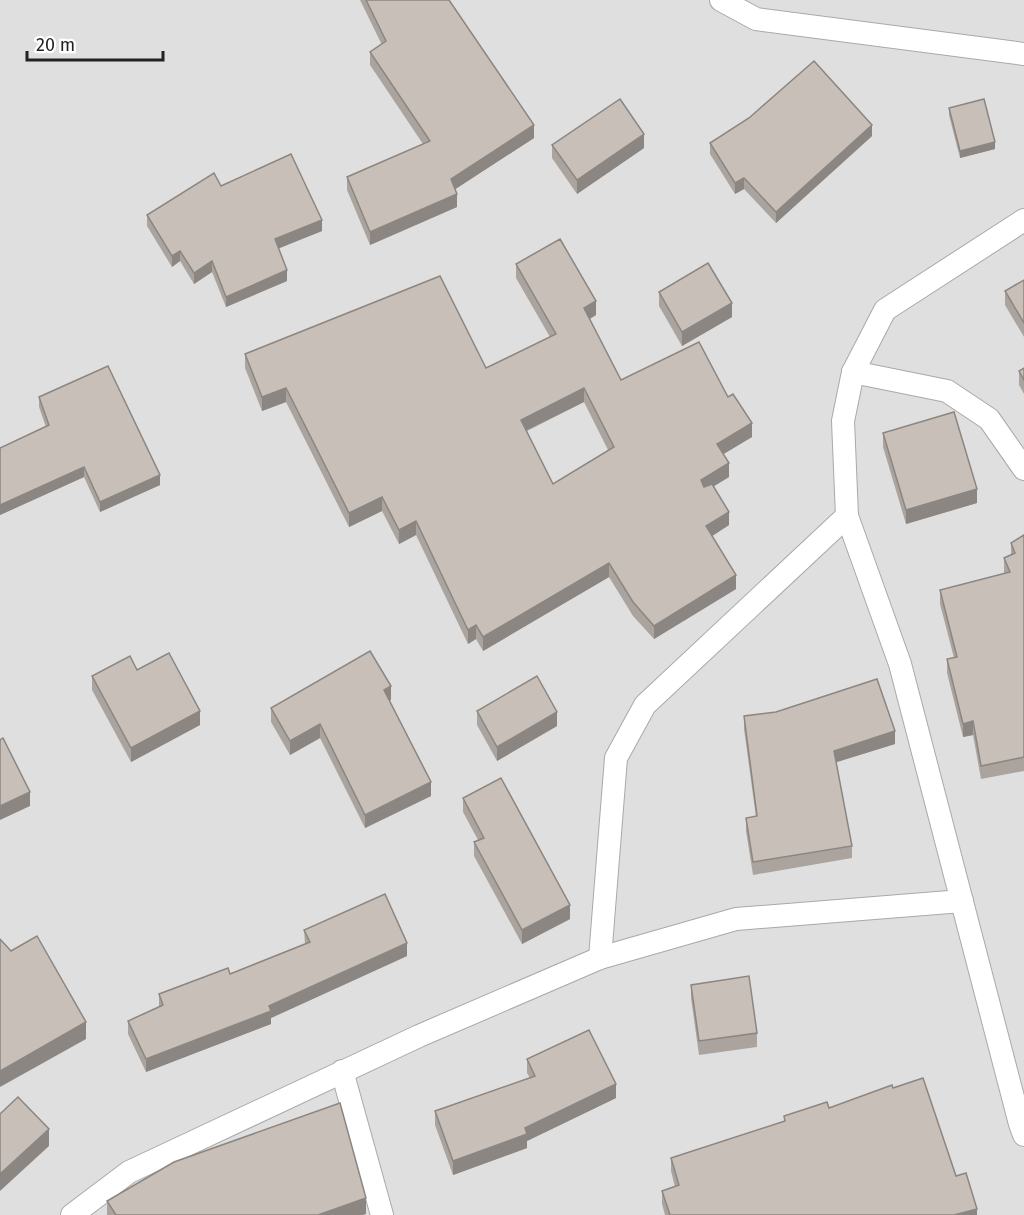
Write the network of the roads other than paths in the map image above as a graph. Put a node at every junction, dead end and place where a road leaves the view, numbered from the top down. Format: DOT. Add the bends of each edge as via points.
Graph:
graph roads {
  1 [pos="721,0"];
  2 [pos="1024,54"];
  3 [pos="1024,220"];
  4 [pos="853,372"];
  5 [pos="1024,469"];
  6 [pos="847,516"];
  7 [pos="962,901"];
  8 [pos="600,958"];
  9 [pos="342,1071"];
  10 [pos="1024,1135"];
  11 [pos="72,1215"];
  12 [pos="382,1215"];
  1 -- 2 [label="lane" via="756,19"];
  3 -- 4 [label="lane" via="885,310"];
  4 -- 5 [label="lane" via="947,390 989,419"];
  4 -- 6 [label="lane" via="843,421"];
  6 -- 7 [label="lane" via="900,663"];
  6 -- 8 [label="lane" via="645,705 616,758"];
  7 -- 8 [label="lane" via="736,920"];
  7 -- 10 [label="lane"];
  8 -- 9 [label="lane"];
  9 -- 11 [label="lane" via="129,1172"];
  9 -- 12 [label="lane"];
}
